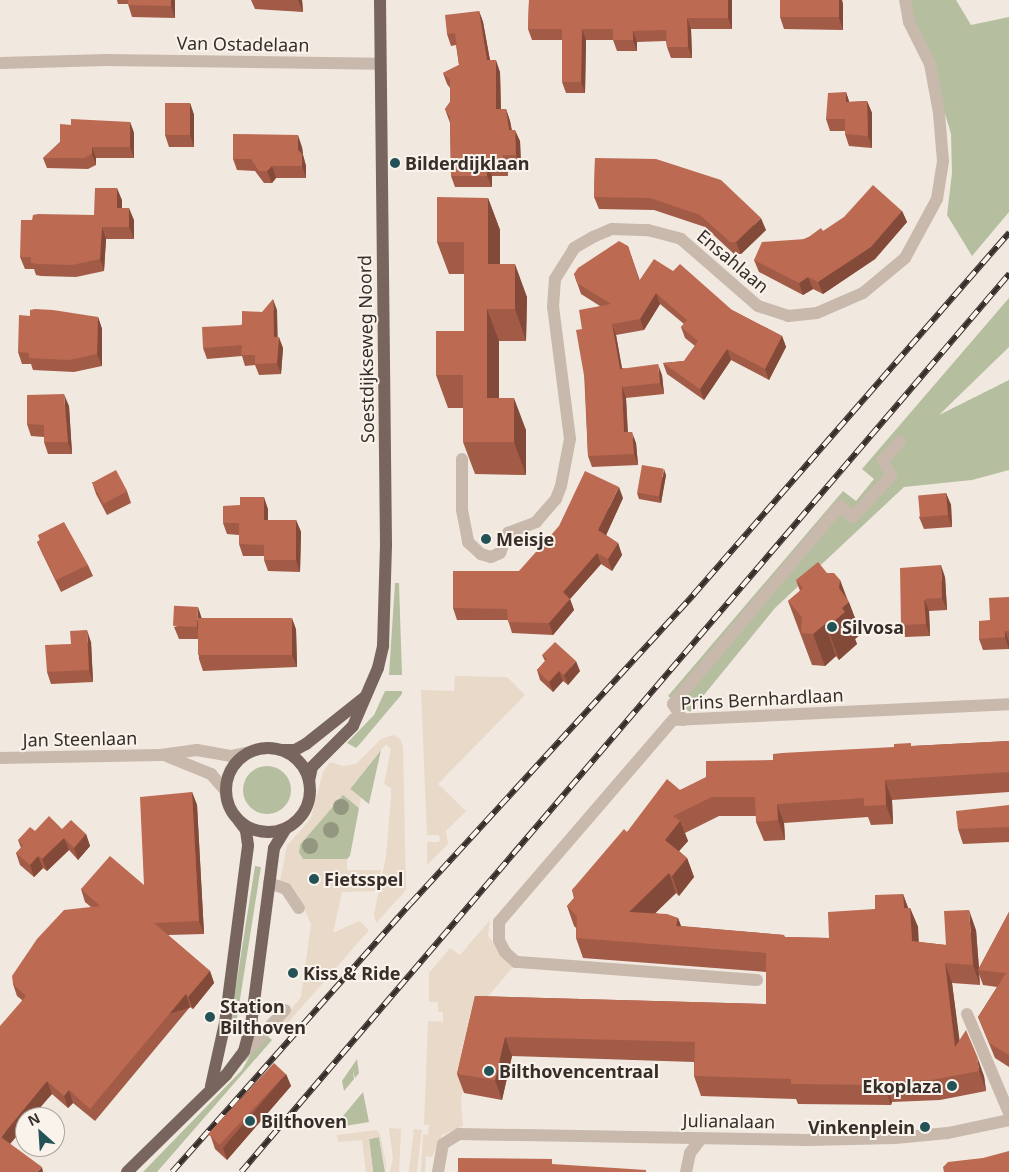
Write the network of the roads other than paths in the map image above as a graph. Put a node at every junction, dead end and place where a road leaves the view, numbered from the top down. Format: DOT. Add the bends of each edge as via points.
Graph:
graph roads {
  1 [pos="380,0"];
  2 [pos="905,0"];
  3 [pos="0,62"];
  4 [pos="380,64"];
  5 [pos="900,442"];
  6 [pos="462,459"];
  7 [pos="366,695"];
  8 [pos="1009,704"];
  9 [pos="683,720"];
  10 [pos="283,750"];
  11 [pos="250,752"];
  12 [pos="161,755"];
  13 [pos="0,758"];
  14 [pos="309,781"];
  15 [pos="225,790"];
  16 [pos="239,821"];
  17 [pos="286,828"];
  18 [pos="269,883"];
  19 [pos="299,908"];
  20 [pos="757,980"];
  21 [pos="285,1010"];
  22 [pos="967,1014"];
  23 [pos="237,1062"];
  24 [pos="210,1088"];
  25 [pos="1009,1113"];
  26 [pos="1009,1120"];
  27 [pos="701,1139"];
  28 [pos="127,1172"];
  29 [pos="438,1172"];
  30 [pos="686,1172"];
  1 -- 4 [label="main road, Soestdijkseweg Noord"];
  2 -- 6 [label="street, Ensahlaan" via="909,22 930,64 943,161 937,199 905,258 863,292 817,313 788,316 758,306 681,239 648,230 612,229 574,248 555,279 553,307 570,439 567,465 558,492 546,511 524,529 508,533 506,546 500,554 481,554 468,542 462,510"];
  3 -- 4 [label="street, Van Ostadelaan" via="106,60"];
  4 -- 7 [label="main road, Soestdijkseweg Noord" via="386,545 383,646"];
  5 -- 9 [label="street" via="883,460 891,476 853,516 840,506 673,704"];
  7 -- 10 [label="main road" via="306,744 295,750"];
  7 -- 14 [label="main road, Soestdijkseweg Noord" via="353,726 312,766"];
  8 -- 9 [label="street, Prins Bernhardlaan"];
  9 -- 20 [label="street, Prins Bernhardlaan" via="673,720 499,922 498,932 506,952 516,962"];
  10 -- 11 [label="main road" via="265,748"];
  10 -- 14 [label="main road" via="299,762"];
  11 -- 12 [label="street, Jan Steenlaan" via="231,756 197,750"];
  11 -- 15 [label="main road" via="229,770"];
  12 -- 13 [label="street, Jan Steenlaan"];
  12 -- 15 [label="street, Jan Steenlaan" via="210,774"];
  14 -- 17 [label="main road" via="307,804 296,821"];
  15 -- 16 [label="main road" via="230,808"];
  16 -- 17 [label="main road" via="262,832"];
  16 -- 24 [label="main road" via="246,830 248,845 218,1068"];
  17 -- 18 [label="main road" via="275,844"];
  18 -- 19 [label="street" via="286,889"];
  18 -- 23 [label="main road" via="249,1040"];
  21 -- 23 [label="street"];
  22 -- 25 [label="street"];
  23 -- 24 [label="main road"];
  24 -- 28 [label="main road"];
  26 -- 27 [label="street, Julianalaan" via="921,1138"];
  27 -- 29 [label="street, Julianalaan" via="459,1134 447,1140 440,1151"];
  27 -- 30 [label="street" via="690,1152"];
}
